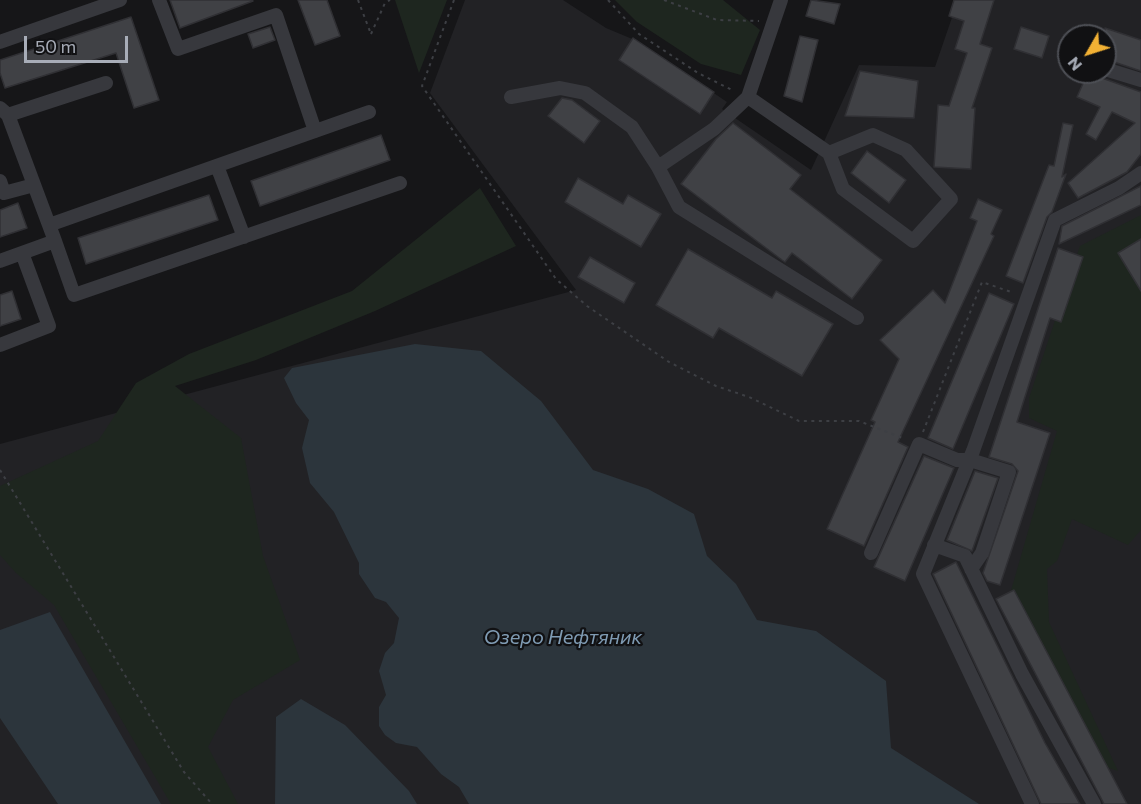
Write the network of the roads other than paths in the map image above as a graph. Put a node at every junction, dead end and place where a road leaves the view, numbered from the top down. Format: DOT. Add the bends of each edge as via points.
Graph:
graph roads {
  1 [pos="120,0"];
  2 [pos="159,0"];
  3 [pos="781,0"];
  4 [pos="0,42"];
  5 [pos="1117,73"];
  6 [pos="1141,80"];
  7 [pos="106,83"];
  8 [pos="511,97"];
  9 [pos="748,97"];
  10 [pos="4,112"];
  11 [pos="369,112"];
  12 [pos="315,131"];
  13 [pos="829,153"];
  14 [pos="217,166"];
  15 [pos="658,167"];
  16 [pos="1141,173"];
  17 [pos="0,181"];
  18 [pos="400,183"];
  19 [pos="34,185"];
  20 [pos="49,225"];
  21 [pos="243,237"];
  22 [pos="55,241"];
  23 [pos="22,254"];
  24 [pos="0,261"];
  25 [pos="857,318"];
  26 [pos="0,345"];
  27 [pos="970,460"];
  28 [pos="934,545"];
  29 [pos="871,553"];
  30 [pos="971,569"];
  31 [pos="1032,804"];
  32 [pos="1094,804"];
  1 -- 4 [label="street"];
  2 -- 12 [label="street" via="178,49 276,15"];
  3 -- 9 [label="street"];
  5 -- 6 [label="street"];
  7 -- 10 [label="street"];
  8 -- 15 [label="street" via="560,88 585,93 632,128"];
  9 -- 13 [label="street"];
  9 -- 15 [label="street" via="714,129"];
  10 -- 19 [label="street"];
  11 -- 12 [label="street"];
  12 -- 14 [label="street"];
  13 -- 13 [label="street" via="873,135 906,150 951,200 913,241 843,189"];
  14 -- 20 [label="street"];
  14 -- 21 [label="street"];
  15 -- 25 [label="street" via="680,207"];
  16 -- 27 [label="street" via="1055,220"];
  17 -- 19 [label="street" via="4,193"];
  18 -- 21 [label="street"];
  19 -- 20 [label="street"];
  20 -- 22 [label="street"];
  21 -- 22 [label="street" via="74,295"];
  22 -- 23 [label="street"];
  23 -- 24 [label="street"];
  23 -- 26 [label="street" via="49,326"];
  27 -- 28 [label="street"];
  27 -- 29 [label="street" via="957,460 919,444"];
  27 -- 30 [label="street" via="1009,472 982,553"];
  28 -- 30 [label="street" via="965,556"];
  28 -- 31 [label="street" via="922,574"];
  30 -- 32 [label="street" via="1022,674"];
}
